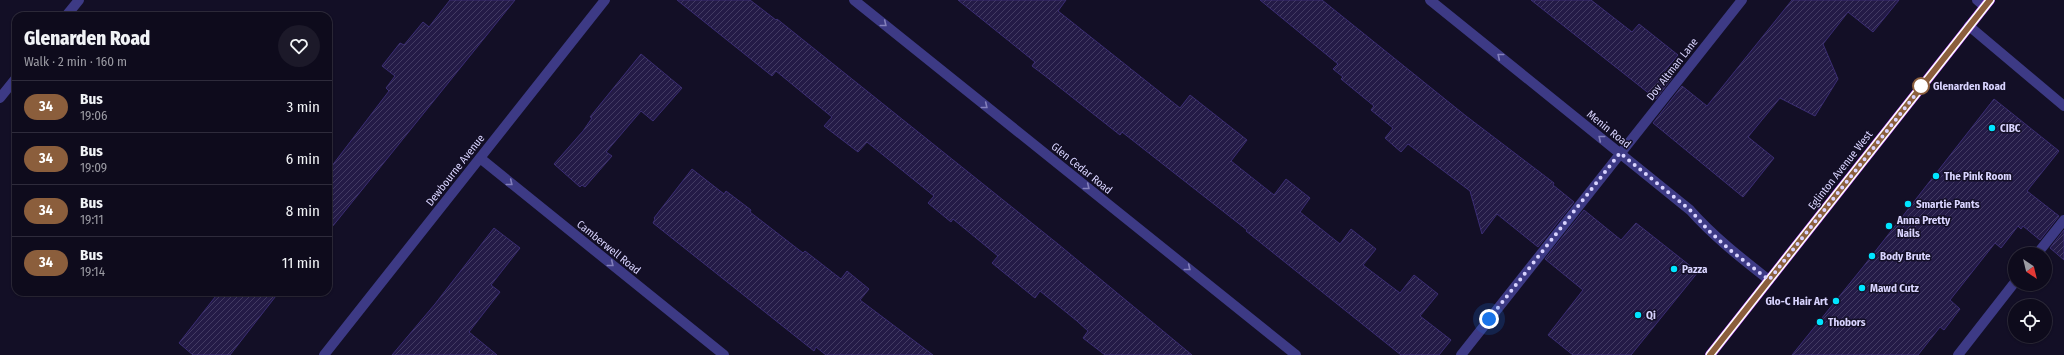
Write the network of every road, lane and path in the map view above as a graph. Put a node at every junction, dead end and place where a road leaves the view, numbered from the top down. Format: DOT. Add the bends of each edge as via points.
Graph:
graph roads {
  1 [pos="78,0"];
  2 [pos="605,0"];
  3 [pos="854,0"];
  4 [pos="1430,0"];
  5 [pos="1742,0"];
  6 [pos="1984,2"];
  7 [pos="69,12"];
  8 [pos="1969,26"];
  9 [pos="12,83"];
  10 [pos="0,98"];
  11 [pos="2064,106"];
  12 [pos="1620,153"];
  13 [pos="480,158"];
  14 [pos="2064,220"];
  15 [pos="2043,247"];
  16 [pos="1769,280"];
  17 [pos="2008,291"];
  18 [pos="324,355"];
  19 [pos="724,355"];
  20 [pos="1296,355"];
  21 [pos="1461,355"];
  22 [pos="1710,355"];
  23 [pos="1958,355"];
  1 -- 7 [label="street"];
  2 -- 13 [label="street, Dewbourne Avenue"];
  3 -- 20 [label="street, Glen Cedar Road, one-way"];
  12 -- 4 [label="street, Menin Road, one-way"];
  5 -- 12 [label="street, Dov Altman Lane"];
  6 -- 8 [label="main road, Eglinton Avenue West"];
  8 -- 11 [label="street"];
  8 -- 16 [label="main road, Eglinton Avenue West"];
  9 -- 10 [label="street"];
  12 -- 16 [label="street, Menin Road" via="1690,210 1730,250"];
  12 -- 21 [label="street, Dov Altman Lane"];
  13 -- 18 [label="street, Dewbourne Avenue"];
  13 -- 19 [label="street, Camberwell Road, one-way"];
  14 -- 15 [label="street"];
  16 -- 22 [label="main road, Eglinton Avenue West"];
  17 -- 23 [label="street"];
}
